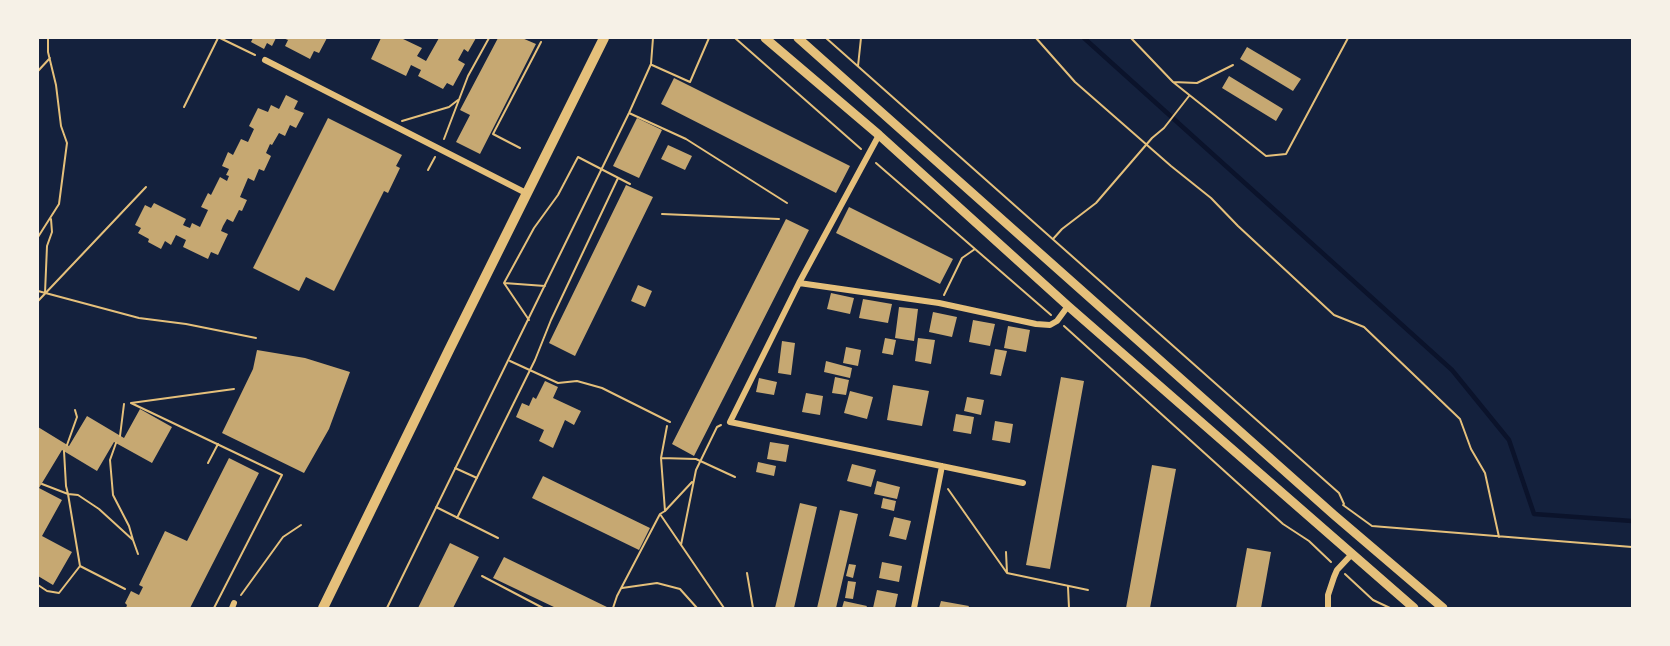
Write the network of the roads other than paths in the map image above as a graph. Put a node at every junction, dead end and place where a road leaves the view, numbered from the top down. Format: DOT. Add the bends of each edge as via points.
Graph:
graph roads {
  1 [pos="604,38"];
  2 [pos="765,38"];
  3 [pos="798,38"];
  4 [pos="266,60"];
  5 [pos="879,135"];
  6 [pos="526,193"];
  7 [pos="799,283"];
  8 [pos="1068,306"];
  9 [pos="942,466"];
  10 [pos="1023,483"];
  11 [pos="1364,540"];
  12 [pos="1352,554"];
  13 [pos="323,609"];
  14 [pos="914,609"];
  15 [pos="1328,609"];
  16 [pos="1414,609"];
  17 [pos="1443,609"];
  1 -- 6 [label="highway"];
  2 -- 5 [label="main road"];
  3 -- 11 [label="main road"];
  4 -- 6 [label="street"];
  5 -- 7 [label="street"];
  5 -- 8 [label="main road"];
  6 -- 13 [label="highway"];
  7 -- 8 [label="street" via="939,303 1036,324 1050,325"];
  7 -- 9 [label="street" via="730,422"];
  8 -- 12 [label="main road"];
  9 -- 10 [label="street"];
  9 -- 14 [label="street"];
  11 -- 12 [label="main road"];
  11 -- 17 [label="main road"];
  12 -- 15 [label="street" via="1338,568 1328,595"];
  12 -- 16 [label="main road"];
}
